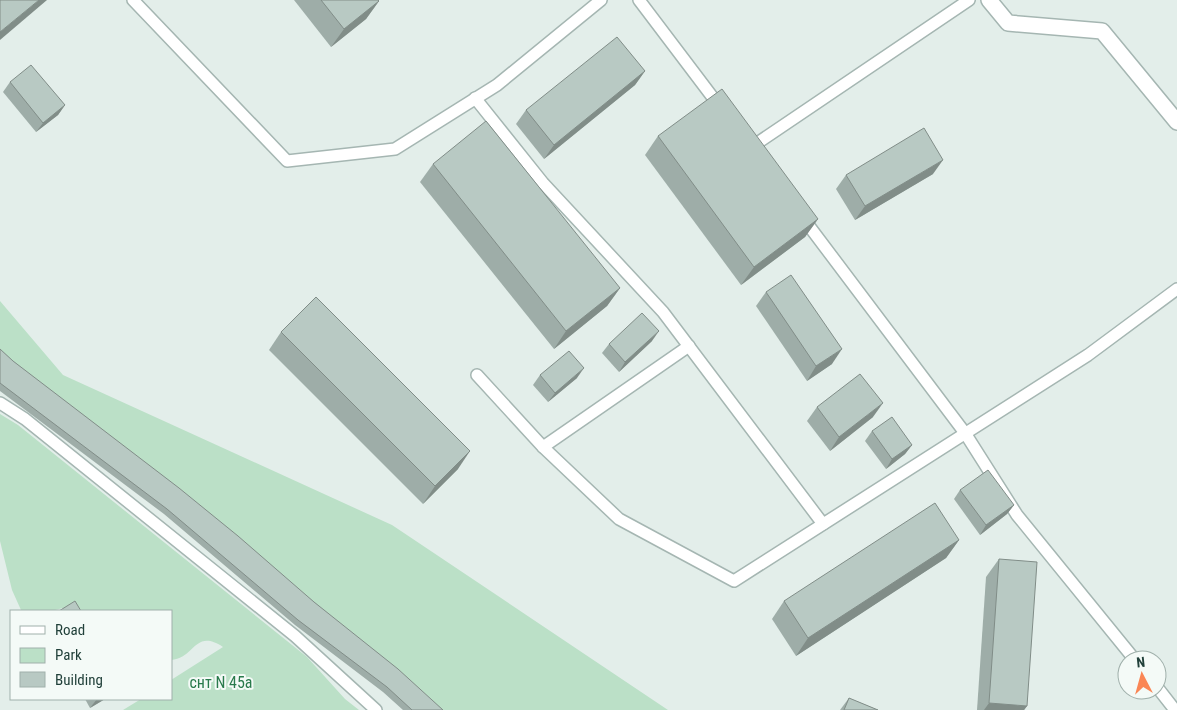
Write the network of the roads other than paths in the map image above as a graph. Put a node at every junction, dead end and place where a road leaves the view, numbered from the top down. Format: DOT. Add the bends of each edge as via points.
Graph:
graph roads {
  1 [pos="133,0"];
  2 [pos="601,0"];
  3 [pos="639,0"];
  4 [pos="969,0"];
  5 [pos="989,0"];
  6 [pos="475,98"];
  7 [pos="727,117"];
  8 [pos="1177,122"];
  9 [pos="750,148"];
  10 [pos="798,211"];
  11 [pos="1177,289"];
  12 [pos="689,346"];
  13 [pos="478,375"];
  14 [pos="0,403"];
  15 [pos="965,433"];
  16 [pos="542,447"];
  17 [pos="823,524"];
  18 [pos="1127,650"];
  19 [pos="1167,700"];
  20 [pos="376,710"];
  21 [pos="1175,710"];
  1 -- 6 [label="lane" via="287,161 395,149"];
  2 -- 6 [label="lane" via="497,85"];
  3 -- 7 [label="lane"];
  4 -- 9 [label="lane"];
  5 -- 8 [label="street" via="1008,23 1102,31"];
  6 -- 12 [label="lane" via="543,183 663,312"];
  10 -- 15 [label="lane"];
  11 -- 15 [label="lane" via="1088,355"];
  12 -- 16 [label="lane"];
  12 -- 17 [label="lane"];
  13 -- 16 [label="lane"];
  14 -- 20 [label="lane" via="33,425 287,630"];
  15 -- 17 [label="lane"];
  15 -- 18 [label="lane" via="1017,515"];
  16 -- 17 [label="lane" via="619,519 734,581"];
  19 -- 21 [label="lane"];
}
